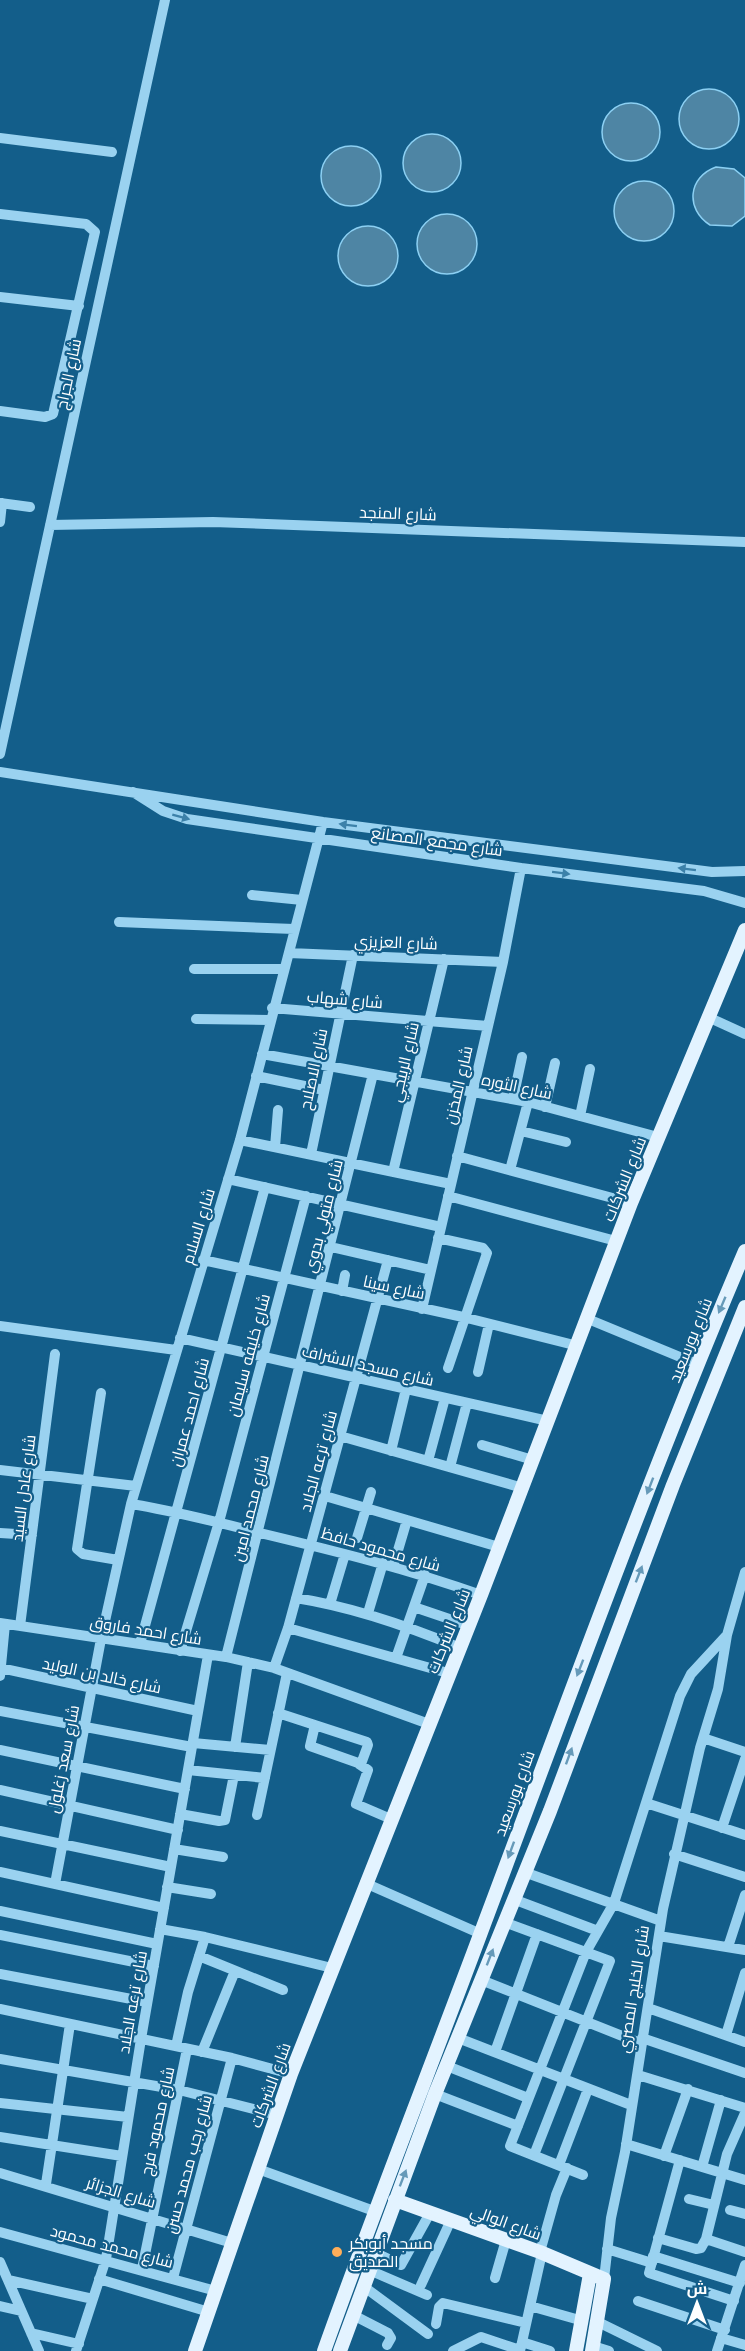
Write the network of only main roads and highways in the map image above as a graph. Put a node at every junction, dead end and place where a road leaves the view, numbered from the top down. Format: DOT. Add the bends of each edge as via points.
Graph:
graph roads {
  1 [pos="745,930"];
  2 [pos="745,1251"];
  3 [pos="745,1307"];
  4 [pos="536,1780"];
  5 [pos="560,1783"];
  6 [pos="526,1808"];
  7 [pos="550,1811"];
  8 [pos="395,2200"];
  9 [pos="590,2274"];
  10 [pos="604,2280"];
  11 [pos="593,2348"];
  12 [pos="195,2351"];
  13 [pos="324,2351"];
  14 [pos="340,2351"];
  15 [pos="576,2351"];
  1 -- 12 [label="main road, شارع الشركات" via="616,1241 534,1460 332,1968 276,2115"];
  2 -- 4 [label="main road, شارع بورسعيد, one-way" via="697,1364"];
  5 -- 3 [label="main road, one-way"];
  4 -- 5 [label="main road" via="550,1785"];
  4 -- 6 [label="main road, شارع بورسعيد"];
  5 -- 7 [label="main road"];
  6 -- 7 [label="main road" via="541,1806"];
  6 -- 13 [label="main road, شارع بورسعيد, one-way"];
  8 -- 7 [label="main road, one-way"];
  8 -- 9 [label="main road, شارع الوالي"];
  8 -- 14 [label="main road"];
  9 -- 10 [label="main road, شارع الوالي"];
  9 -- 15 [label="main road"];
  10 -- 11 [label="main road, شارع الخليج المصري"];
}
